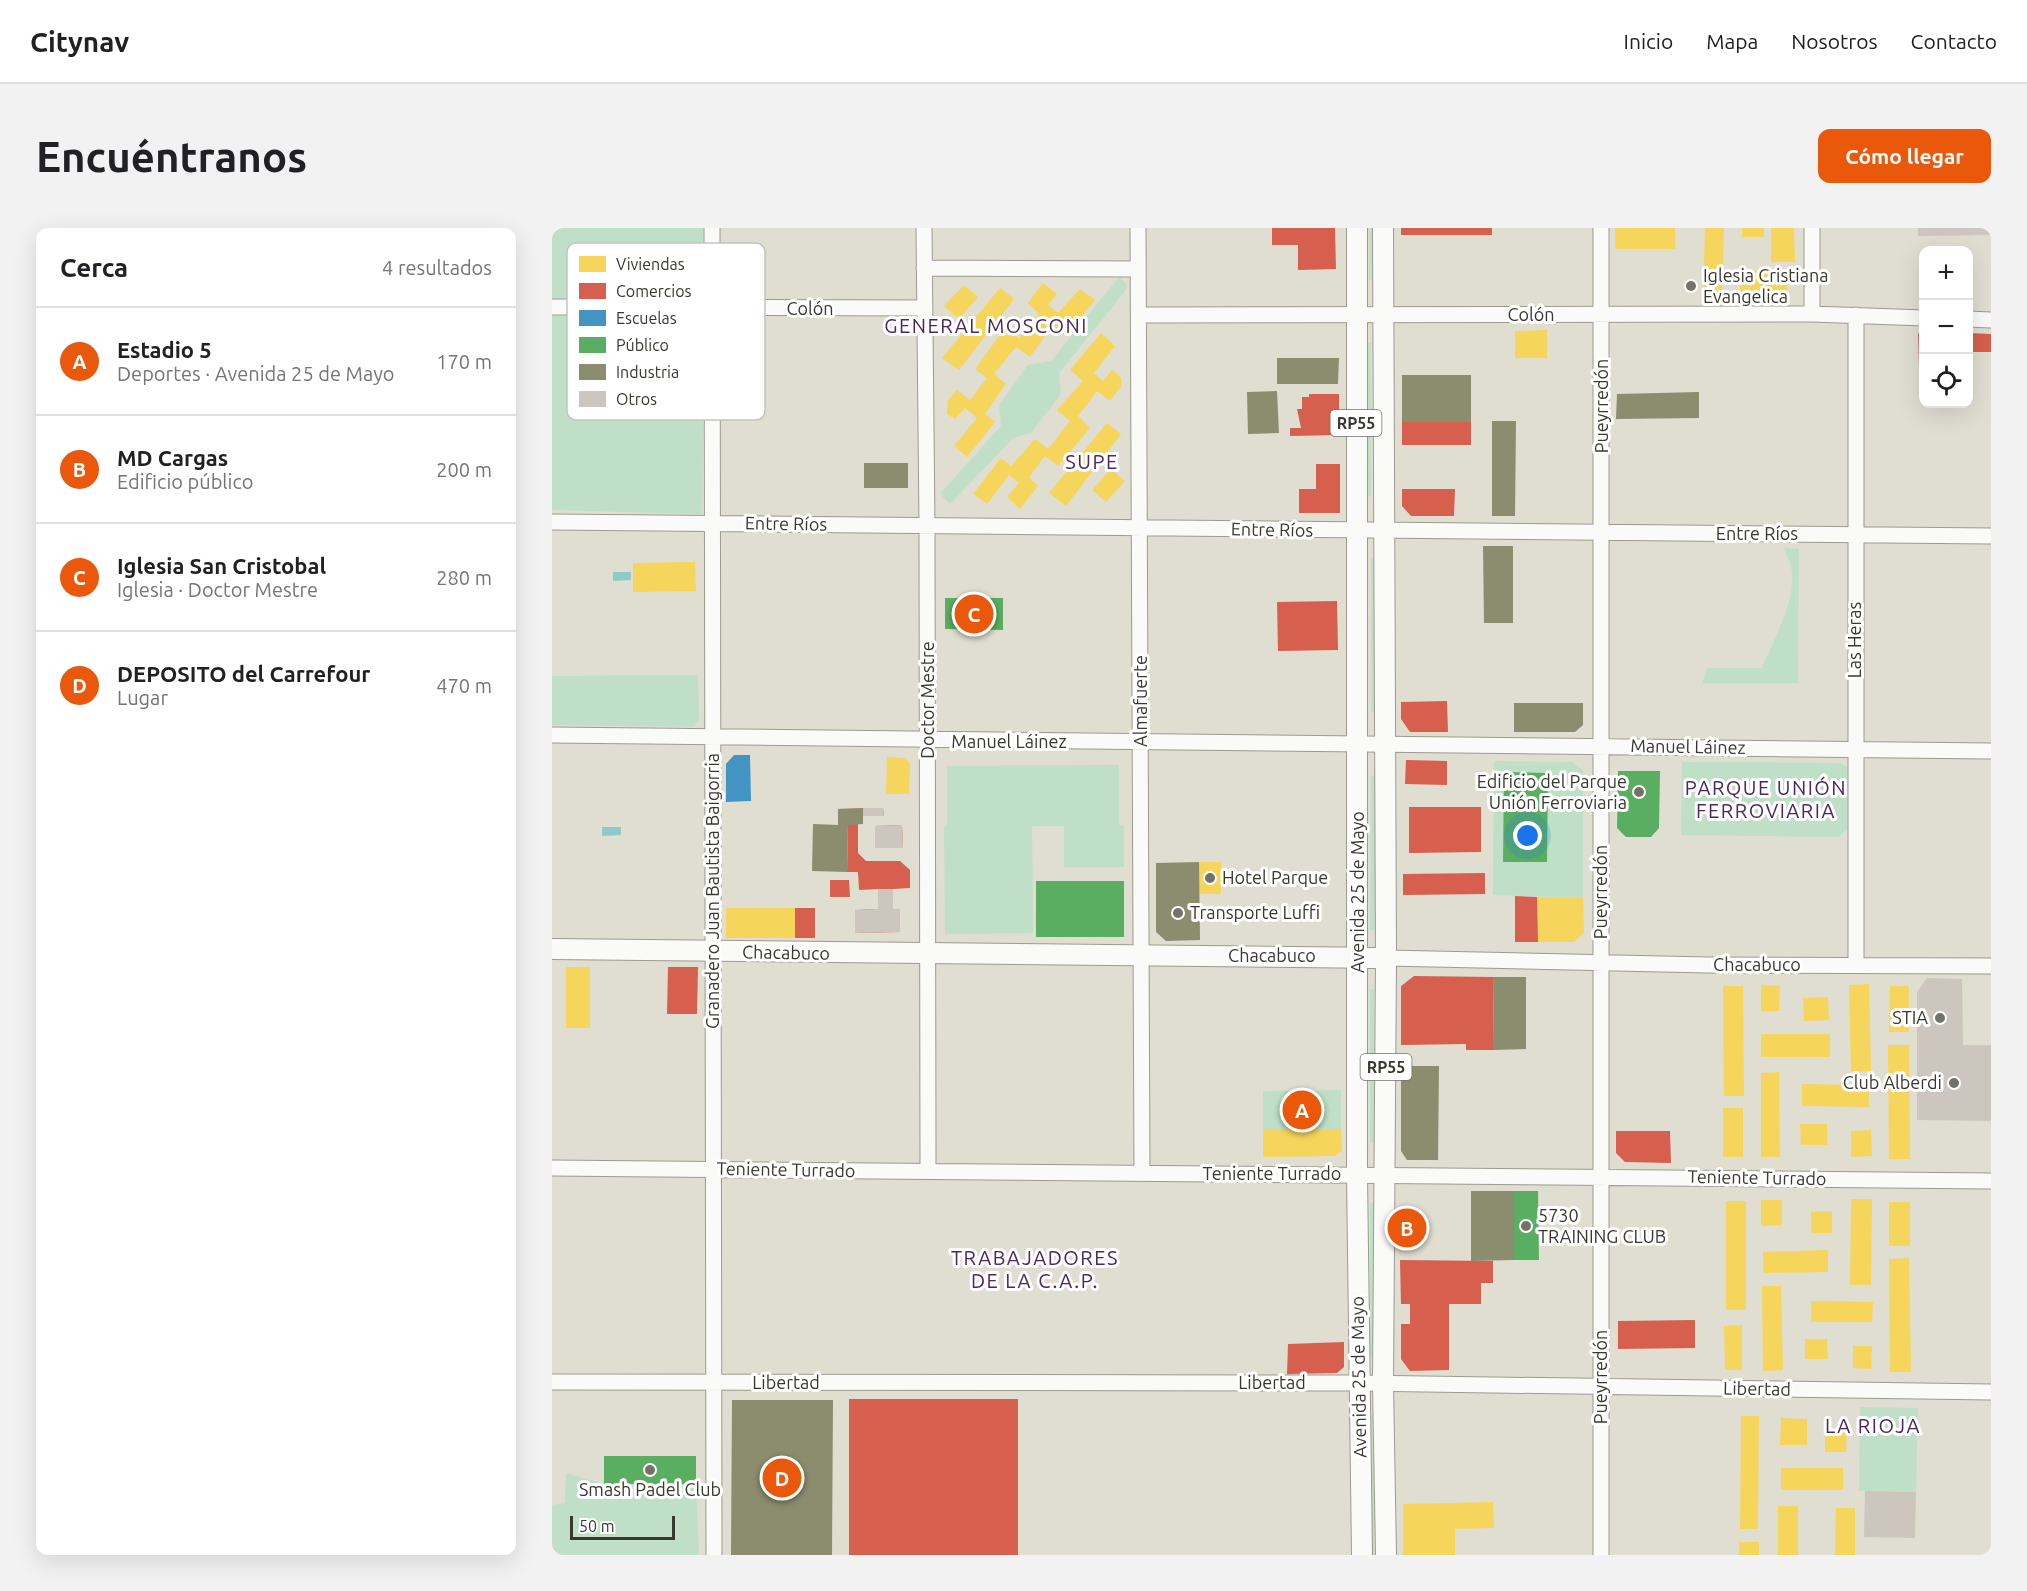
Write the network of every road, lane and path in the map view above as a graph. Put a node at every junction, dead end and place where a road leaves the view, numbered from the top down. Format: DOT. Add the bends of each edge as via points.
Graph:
graph roads {
  1 [pos="924,228"];
  2 [pos="1138,228"];
  3 [pos="1357,228"];
  4 [pos="1383,228"];
  5 [pos="1601,228"];
  6 [pos="1812,228"];
  7 [pos="924,268"];
  8 [pos="1138,269"];
  9 [pos="552,308"];
  10 [pos="567,308"];
  11 [pos="924,308"];
  12 [pos="765,309"];
  13 [pos="1812,314"];
  14 [pos="1139,315"];
  15 [pos="1602,315"];
  16 [pos="1856,315"];
  17 [pos="1357,316"];
  18 [pos="1383,316"];
  19 [pos="1919,318"];
  20 [pos="1973,319"];
  21 [pos="1991,320"];
  22 [pos="712,420"];
  23 [pos="552,522"];
  24 [pos="712,524"];
  25 [pos="927,526"];
  26 [pos="1139,529"];
  27 [pos="1384,530"];
  28 [pos="1356,531"];
  29 [pos="1602,532"];
  30 [pos="1855,535"];
  31 [pos="1991,536"];
  32 [pos="552,735"];
  33 [pos="714,736"];
  34 [pos="928,741"];
  35 [pos="1141,742"];
  36 [pos="1358,744"];
  37 [pos="1385,745"];
  38 [pos="1602,746"];
  39 [pos="1856,750"];
  40 [pos="1991,751"];
  41 [pos="552,949"];
  42 [pos="713,952"];
  43 [pos="929,954"];
  44 [pos="1142,956"];
  45 [pos="1358,956"];
  46 [pos="1386,957"];
  47 [pos="1601,961"];
  48 [pos="1856,965"];
  49 [pos="1991,966"];
  50 [pos="552,1168"];
  51 [pos="714,1169"];
  52 [pos="928,1171"];
  53 [pos="1142,1173"];
  54 [pos="1357,1175"];
  55 [pos="1385,1176"];
  56 [pos="1601,1176"];
  57 [pos="1991,1180"];
  58 [pos="552,1383"];
  59 [pos="714,1383"];
  60 [pos="1358,1383"];
  61 [pos="1383,1384"];
  62 [pos="1602,1387"];
  63 [pos="1991,1392"];
  64 [pos="714,1555"];
  65 [pos="1362,1555"];
  66 [pos="1386,1555"];
  67 [pos="1601,1555"];
  1 -- 7 [label="street, Doctor Mestre"];
  2 -- 8 [label="street, Almafuerte"];
  3 -- 17 [label="main road, Avenida 25 de Mayo / RP55"];
  4 -- 18 [label="main road, Avenida 25 de Mayo / RP55"];
  5 -- 15 [label="street, Pueyrredón"];
  6 -- 13 [label="street"];
  7 -- 8 [label="street"];
  7 -- 11 [label="street, Doctor Mestre"];
  8 -- 14 [label="street, Almafuerte"];
  9 -- 10 [label="street, Colón"];
  11 -- 12 [label="street, Colón"];
  11 -- 25 [label="street, Doctor Mestre"];
  13 -- 15 [label="street, Colón"];
  13 -- 16 [label="street, Colón"];
  14 -- 17 [label="street, Colón"];
  14 -- 26 [label="street, Almafuerte"];
  15 -- 18 [label="street, Colón"];
  15 -- 29 [label="street, Pueyrredón"];
  16 -- 19 [label="street, Colón"];
  16 -- 30 [label="street, Las Heras"];
  17 -- 18 [label="street, Colón"];
  17 -- 28 [label="main road, Avenida 25 de Mayo / RP55"];
  18 -- 27 [label="main road, Avenida 25 de Mayo / RP55"];
  20 -- 21 [label="street"];
  22 -- 24 [label="street, Granadero Juan Bautista Baigorria"];
  23 -- 24 [label="street, Entre Ríos"];
  24 -- 25 [label="street, Entre Ríos"];
  24 -- 33 [label="street, Granadero Juan Bautista Baigorria"];
  25 -- 26 [label="street, Entre Ríos"];
  25 -- 34 [label="street, Doctor Mestre"];
  26 -- 28 [label="street, Entre Ríos"];
  26 -- 35 [label="street, Almafuerte"];
  27 -- 28 [label="street, Entre Ríos"];
  27 -- 29 [label="street, Entre Ríos"];
  27 -- 37 [label="main road, Avenida 25 de Mayo / RP55"];
  28 -- 36 [label="main road, Avenida 25 de Mayo / RP55"];
  29 -- 30 [label="street, Entre Ríos"];
  29 -- 38 [label="street, Pueyrredón"];
  30 -- 31 [label="street, Entre Ríos"];
  30 -- 39 [label="street, Las Heras"];
  32 -- 33 [label="street, Manuel Láinez"];
  33 -- 34 [label="street, Manuel Láinez"];
  33 -- 42 [label="street, Granadero Juan Bautista Baigorria"];
  34 -- 35 [label="street, Manuel Láinez"];
  34 -- 43 [label="street, Doctor Mestre"];
  35 -- 36 [label="street, Manuel Láinez"];
  35 -- 44 [label="street, Almafuerte"];
  36 -- 37 [label="street, Manuel Láinez"];
  36 -- 45 [label="main road, Avenida 25 de Mayo / RP55"];
  37 -- 38 [label="street, Manuel Láinez"];
  37 -- 46 [label="main road, Avenida 25 de Mayo / RP55"];
  38 -- 39 [label="street, Manuel Láinez"];
  38 -- 47 [label="street, Pueyrredón"];
  39 -- 40 [label="street, Manuel Láinez"];
  39 -- 48 [label="street, Las Heras"];
  41 -- 42 [label="main road, Chacabuco"];
  42 -- 43 [label="main road, Chacabuco"];
  42 -- 51 [label="street, Granadero Juan Bautista Baigorria"];
  43 -- 44 [label="main road, Chacabuco"];
  43 -- 52 [label="street, Doctor Mestre"];
  44 -- 45 [label="main road, Chacabuco"];
  44 -- 53 [label="street, Almafuerte"];
  45 -- 46 [label="main road, Chacabuco"];
  45 -- 54 [label="main road, Avenida 25 de Mayo / RP55"];
  46 -- 47 [label="street, Chacabuco"];
  46 -- 55 [label="main road, Avenida 25 de Mayo / RP55"];
  47 -- 48 [label="street, Chacabuco"];
  47 -- 56 [label="street, Pueyrredón"];
  48 -- 49 [label="street, Chacabuco"];
  50 -- 51 [label="street, Teniente Turrado"];
  51 -- 52 [label="street, Teniente Turrado"];
  51 -- 59 [label="street, Granadero Juan Bautista Baigorria"];
  52 -- 53 [label="street, Teniente Turrado"];
  53 -- 54 [label="street, Teniente Turrado"];
  54 -- 55 [label="street, Teniente Turrado"];
  54 -- 60 [label="main road, Avenida 25 de Mayo / RP55"];
  55 -- 56 [label="street, Teniente Turrado"];
  55 -- 61 [label="main road, Avenida 25 de Mayo / RP55"];
  56 -- 57 [label="street, Teniente Turrado"];
  56 -- 62 [label="street, Pueyrredón"];
  58 -- 59 [label="street, Libertad"];
  59 -- 60 [label="street, Libertad"];
  59 -- 64 [label="street, Granadero Juan Bautista Baigorria"];
  60 -- 61 [label="street, Libertad"];
  60 -- 65 [label="main road, Avenida 25 de Mayo / RP55"];
  61 -- 62 [label="street, Libertad"];
  61 -- 66 [label="main road, Avenida 25 de Mayo / RP55"];
  62 -- 63 [label="street, Libertad"];
  62 -- 67 [label="street, Pueyrredón"];
}
